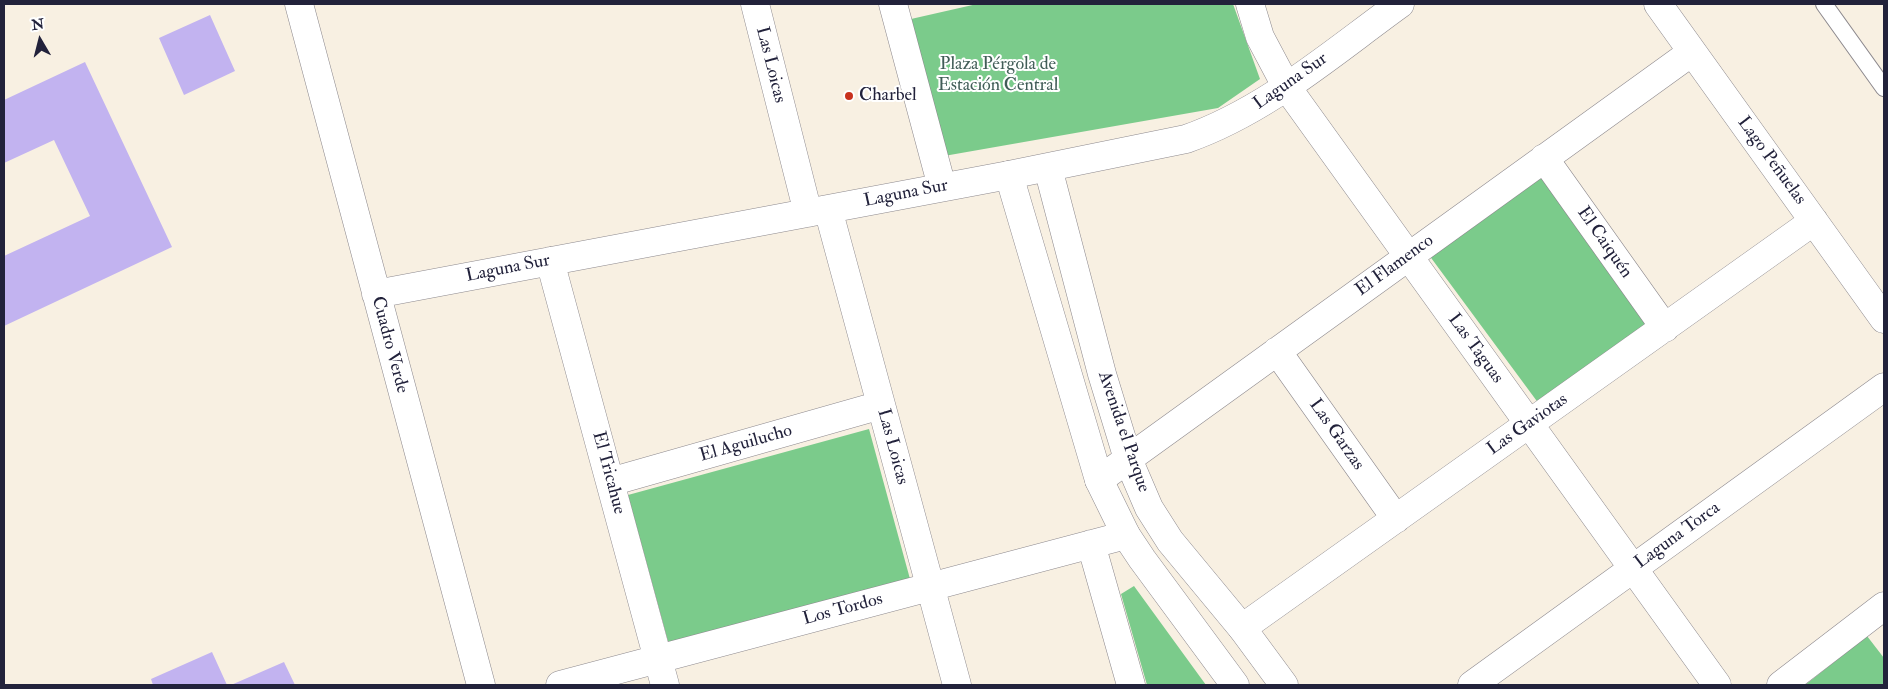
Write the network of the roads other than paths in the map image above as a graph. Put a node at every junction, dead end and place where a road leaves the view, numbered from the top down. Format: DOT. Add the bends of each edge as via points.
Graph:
graph roads {
  1 [pos="298,4"];
  2 [pos="755,4"];
  3 [pos="1250,4"];
  4 [pos="1400,4"];
  5 [pos="1658,4"];
  6 [pos="1824,4"];
  7 [pos="899,5"];
  8 [pos="1692,52"];
  9 [pos="1286,86"];
  10 [pos="1884,88"];
  11 [pos="1544,158"];
  12 [pos="1048,168"];
  13 [pos="1009,175"];
  14 [pos="942,187"];
  15 [pos="818,211"];
  16 [pos="1814,222"];
  17 [pos="1408,256"];
  18 [pos="550,261"];
  19 [pos="376,294"];
  20 [pos="1884,318"];
  21 [pos="1664,328"];
  22 [pos="1277,351"];
  23 [pos="1884,387"];
  24 [pos="881,406"];
  25 [pos="1529,424"];
  26 [pos="1128,459"];
  27 [pos="1099,480"];
  28 [pos="610,482"];
  29 [pos="1396,519"];
  30 [pos="1126,535"];
  31 [pos="1091,544"];
  32 [pos="1633,568"];
  33 [pos="930,587"];
  34 [pos="1880,618"];
  35 [pos="1242,628"];
  36 [pos="658,659"];
  37 [pos="481,685"];
  38 [pos="560,685"];
  39 [pos="665,685"];
  40 [pos="957,685"];
  41 [pos="1131,685"];
  42 [pos="1235,685"];
  43 [pos="1284,685"];
  44 [pos="1472,685"];
  45 [pos="1717,685"];
  46 [pos="1781,685"];
  1 -- 19 [label="street, Cuadro Verde"];
  2 -- 15 [label="street, Las Loicas"];
  3 -- 9 [label="street, Las Taguas" via="1260,37"];
  4 -- 9 [label="street, Laguna Sur"];
  5 -- 8 [label="street, Lago Peñuelas"];
  6 -- 10 [label="lane"];
  7 -- 14 [label="street"];
  8 -- 11 [label="street, El Flamenco"];
  8 -- 16 [label="street, Lago Peñuelas"];
  9 -- 12 [label="street, Laguna Sur" via="1236,120 1186,139"];
  9 -- 17 [label="street, Las Taguas"];
  11 -- 17 [label="street, El Flamenco"];
  11 -- 21 [label="street, El Caiquén"];
  12 -- 13 [label="street, Laguna Sur"];
  12 -- 26 [label="street, Avenida el Parque" via="1102,374"];
  13 -- 14 [label="street, Laguna Sur"];
  13 -- 27 [label="street, Avenida el Parque"];
  14 -- 15 [label="street, Laguna Sur"];
  15 -- 18 [label="street, Laguna Sur"];
  15 -- 24 [label="street, Las Loicas"];
  16 -- 20 [label="street, Lago Peñuelas"];
  16 -- 21 [label="street, Las Gaviotas"];
  17 -- 22 [label="street, El Flamenco"];
  17 -- 25 [label="street, Las Taguas"];
  18 -- 19 [label="street, Laguna Sur"];
  18 -- 28 [label="street, El Tricahue"];
  19 -- 37 [label="street, Cuadro Verde"];
  21 -- 25 [label="street, Las Gaviotas"];
  22 -- 26 [label="street, El Flamenco"];
  22 -- 29 [label="street, Las Garzas"];
  23 -- 32 [label="street, Laguna Torca"];
  24 -- 28 [label="street, El Aguilucho"];
  24 -- 33 [label="street, Las Loicas"];
  25 -- 29 [label="street, Las Gaviotas"];
  25 -- 32 [label="street, Las Taguas"];
  26 -- 27 [label="street, El Flamenco"];
  26 -- 35 [label="street, Avenida el Parque" via="1149,508 1170,541"];
  27 -- 30 [label="street, Avenida el Parque"];
  28 -- 36 [label="street, El Tricahue"];
  29 -- 35 [label="street, Las Gaviotas"];
  30 -- 31 [label="street, Los Tordos"];
  30 -- 42 [label="street, Avenida el Parque"];
  31 -- 33 [label="street, Los Tordos"];
  31 -- 41 [label="street"];
  32 -- 44 [label="street, Laguna Torca"];
  32 -- 45 [label="street, Las Taguas"];
  33 -- 36 [label="street, Los Tordos"];
  33 -- 40 [label="street, Las Loicas"];
  34 -- 46 [label="street"];
  35 -- 43 [label="street, Avenida el Parque"];
  36 -- 38 [label="street, Los Tordos"];
  36 -- 39 [label="street, El Tricahue"];
}
